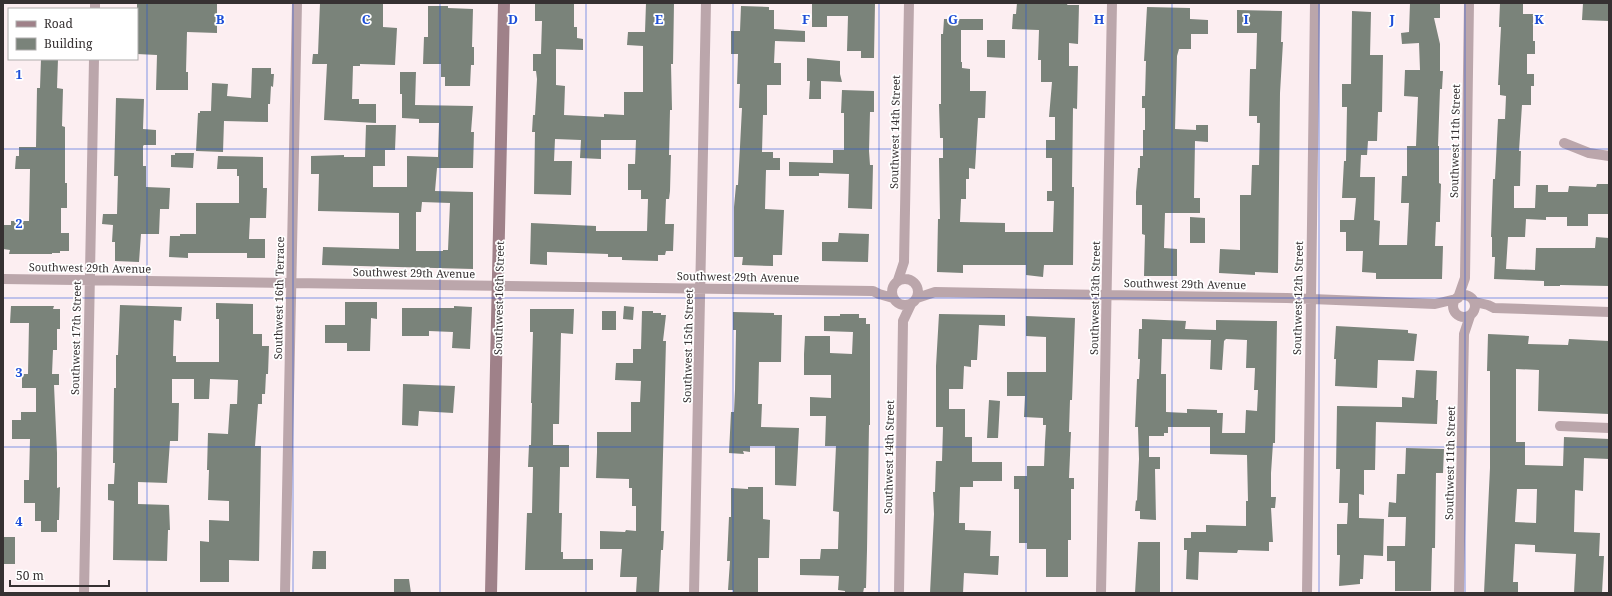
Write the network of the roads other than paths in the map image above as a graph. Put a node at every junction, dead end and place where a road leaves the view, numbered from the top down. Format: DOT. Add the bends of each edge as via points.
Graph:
graph roads {
  1 [pos="297,3"];
  2 [pos="504,3"];
  3 [pos="706,3"];
  4 [pos="909,3"];
  5 [pos="1112,3"];
  6 [pos="1315,3"];
  7 [pos="1469,3"];
  8 [pos="94,60"];
  9 [pos="1564,143"];
  10 [pos="1609,156"];
  11 [pos="904,262"];
  12 [pos="1465,278"];
  13 [pos="3,279"];
  14 [pos="90,280"];
  15 [pos="291,283"];
  16 [pos="895,283"];
  17 [pos="915,283"];
  18 [pos="499,285"];
  19 [pos="701,288"];
  20 [pos="874,291"];
  21 [pos="935,292"];
  22 [pos="1107,294"];
  23 [pos="1310,299"];
  24 [pos="1457,299"];
  25 [pos="895,300"];
  26 [pos="914,301"];
  27 [pos="1435,304"];
  28 [pos="1472,307"];
  29 [pos="1609,312"];
  30 [pos="1457,314"];
  31 [pos="903,321"];
  32 [pos="1464,334"];
  33 [pos="1560,426"];
  34 [pos="1609,428"];
  35 [pos="84,593"];
  36 [pos="286,593"];
  37 [pos="492,593"];
  38 [pos="694,593"];
  39 [pos="899,593"];
  40 [pos="1102,593"];
  41 [pos="1307,593"];
  42 [pos="1459,593"];
  1 -- 15 [label="street, Southwest 16th Terrace"];
  2 -- 18 [label="street, Southwest 16th Street"];
  3 -- 19 [label="street, Southwest 15th Street"];
  4 -- 11 [label="street, Southwest 14th Street"];
  5 -- 22 [label="street, Southwest 13th Street"];
  6 -- 23 [label="street, Southwest 12th Street"];
  7 -- 12 [label="street, Southwest 11th Street"];
  8 -- 14 [label="street, Southwest 17th Street"];
  9 -- 10 [label="street" via="1589,153"];
  11 -- 16 [label="street, Southwest 14th Street"];
  11 -- 17 [label="street, Southwest 14th Street"];
  12 -- 24 [label="street, Southwest 11th Street"];
  12 -- 28 [label="street, Southwest 11th Street"];
  13 -- 14 [label="street, Southwest 29th Avenue"];
  14 -- 15 [label="street, Southwest 29th Avenue"];
  14 -- 35 [label="street, Southwest 17th Street"];
  15 -- 18 [label="street, Southwest 29th Avenue"];
  15 -- 36 [label="street, Southwest 16th Terrace"];
  16 -- 17 [label="street" via="902,278"];
  16 -- 20 [label="street, Southwest 29th Avenue"];
  16 -- 25 [label="street" via="892,292"];
  17 -- 21 [label="street, Southwest 29th Avenue"];
  17 -- 26 [label="street" via="918,294"];
  18 -- 19 [label="street, Southwest 29th Avenue"];
  18 -- 37 [label="street, Southwest 16th Street"];
  19 -- 20 [label="street, Southwest 29th Avenue"];
  19 -- 38 [label="street, Southwest 15th Street"];
  20 -- 25 [label="street, Southwest 29th Avenue"];
  21 -- 22 [label="street, Southwest 29th Avenue"];
  21 -- 26 [label="street, Southwest 29th Avenue"];
  22 -- 23 [label="street, Southwest 29th Avenue"];
  22 -- 40 [label="street, Southwest 13th Street"];
  23 -- 27 [label="street, Southwest 29th Avenue"];
  23 -- 41 [label="street, Southwest 12th Street"];
  24 -- 27 [label="street, Southwest 29th Avenue"];
  24 -- 28 [label="street, Southwest 29th Avenue" via="1464,295"];
  24 -- 30 [label="street, Southwest 11th Street" via="1453,306"];
  25 -- 26 [label="street" via="902,305"];
  25 -- 31 [label="street, Southwest 14th Street"];
  26 -- 31 [label="street, Southwest 14th Street"];
  27 -- 30 [label="street, Southwest 29th Avenue"];
  28 -- 29 [label="street" via="1488,310 1494,308"];
  28 -- 30 [label="street" via="1462,317"];
  28 -- 32 [label="street, Southwest 11th Street"];
  30 -- 32 [label="street, Southwest 11th Street"];
  31 -- 39 [label="street, Southwest 14th Street"];
  32 -- 42 [label="street, Southwest 11th Street"];
  33 -- 34 [label="street"];
}
